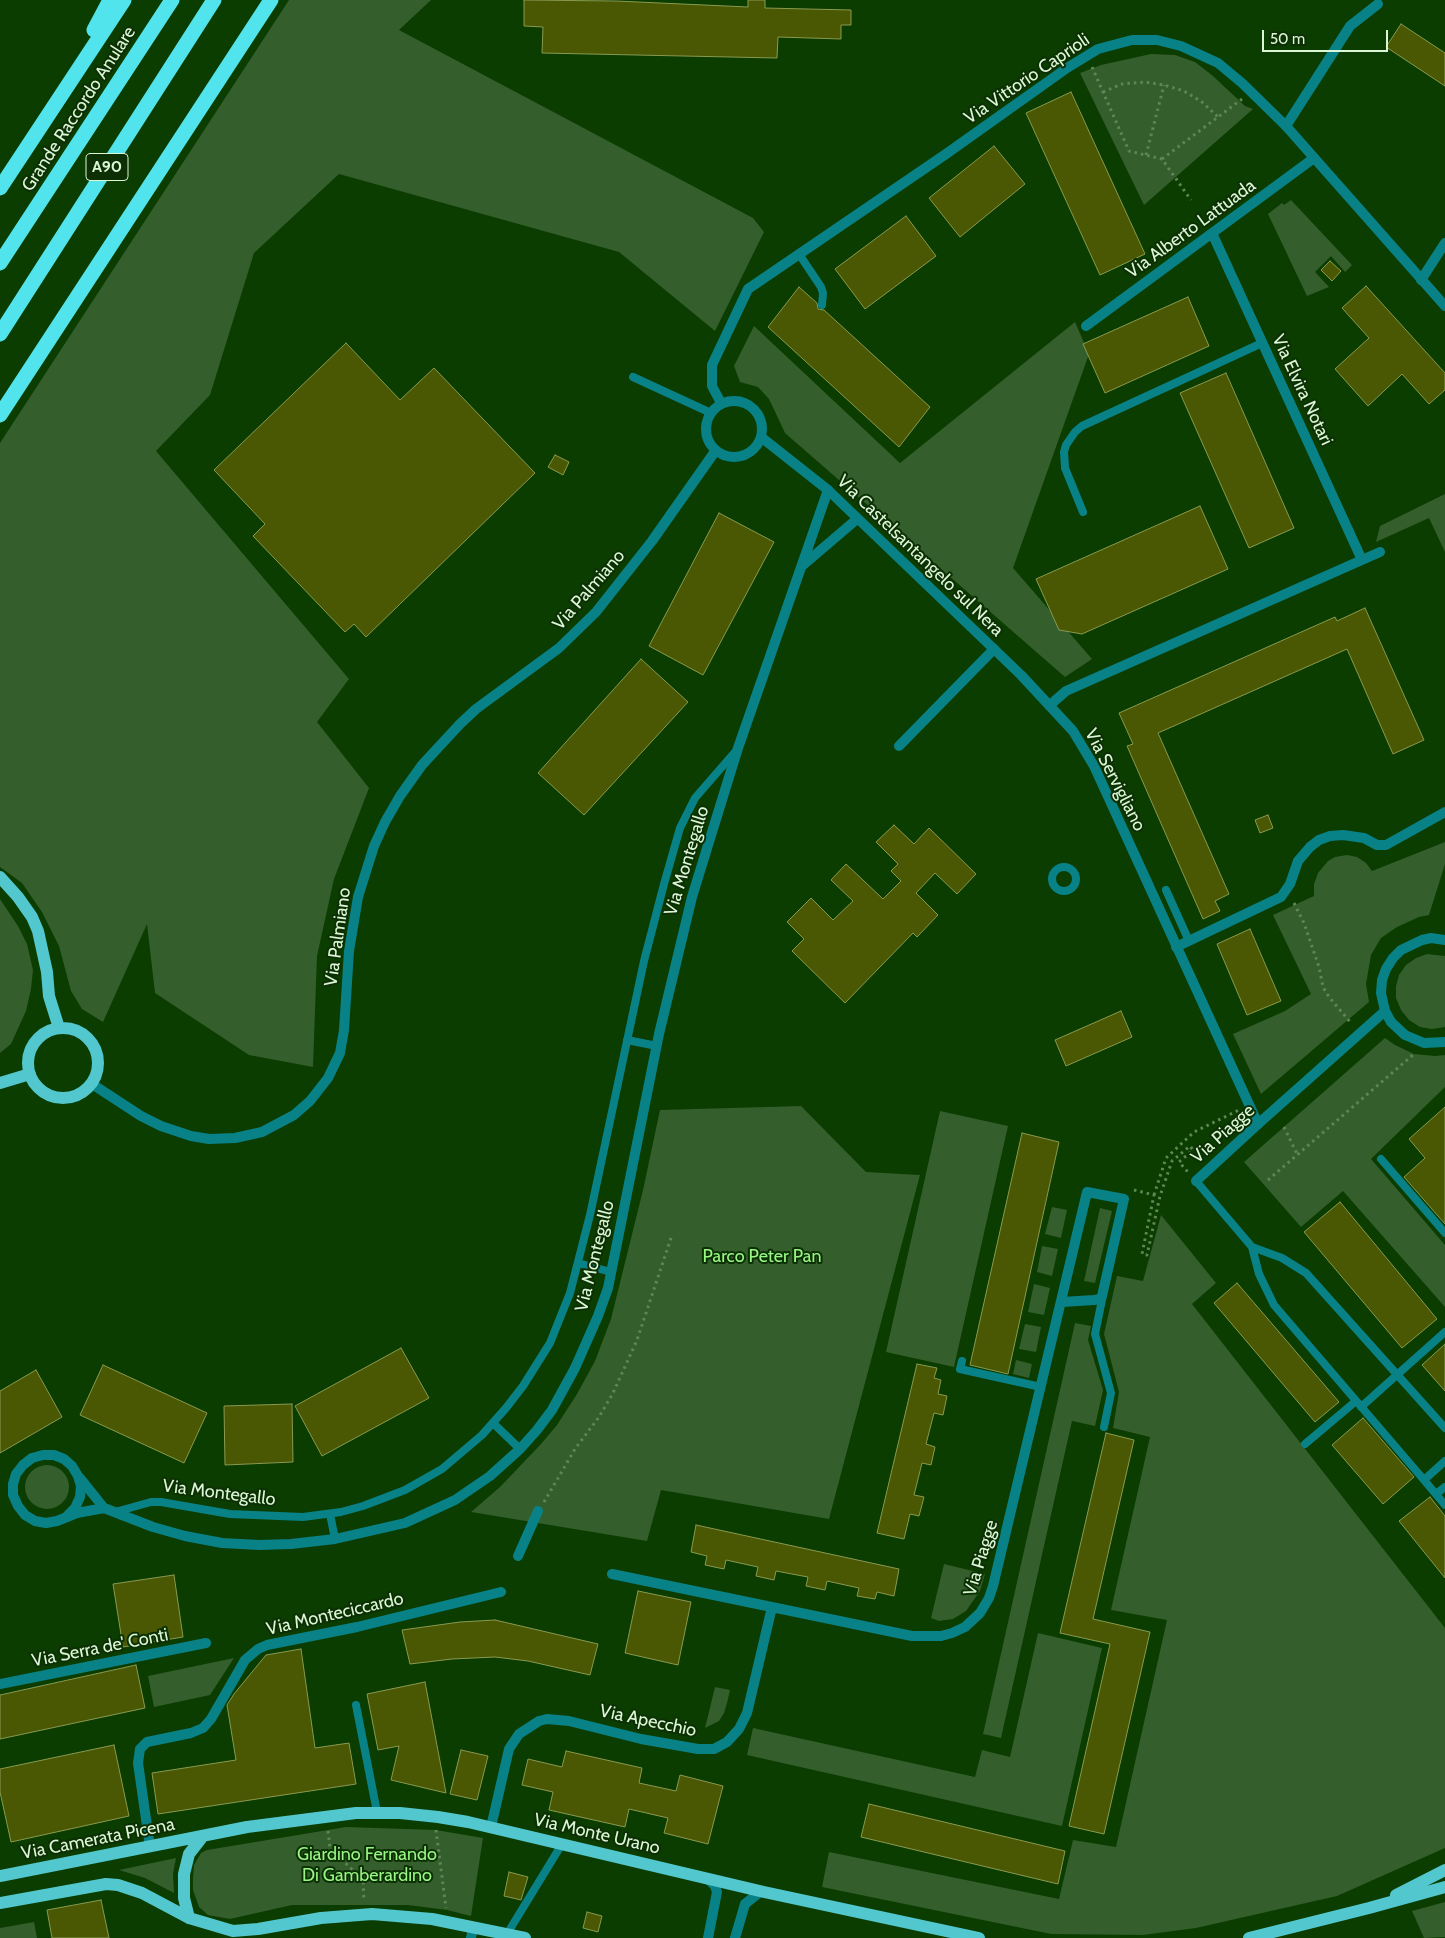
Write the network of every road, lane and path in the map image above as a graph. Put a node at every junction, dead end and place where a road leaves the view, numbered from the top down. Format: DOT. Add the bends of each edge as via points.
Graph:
graph roads {
  1 [pos="110,0"];
  2 [pos="124,0"];
  3 [pos="172,0"];
  4 [pos="214,0"];
  5 [pos="271,0"];
  6 [pos="1378,4"];
  7 [pos="1087,55"];
  8 [pos="1164,85"];
  9 [pos="1252,91"];
  10 [pos="1103,92"];
  11 [pos="59,97"];
  12 [pos="1218,117"];
  13 [pos="1286,126"];
  14 [pos="1146,156"];
  15 [pos="1314,158"];
  16 [pos="1162,159"];
  17 [pos="0,188"];
  18 [pos="1191,200"];
  19 [pos="1212,233"];
  20 [pos="1445,243"];
  21 [pos="799,254"];
  22 [pos="0,263"];
  23 [pos="1421,280"];
  24 [pos="822,305"];
  25 [pos="1445,306"];
  26 [pos="1086,326"];
  27 [pos="0,334"];
  28 [pos="1262,343"];
  29 [pos="633,376"];
  30 [pos="721,403"];
  31 [pos="711,413"];
  32 [pos="0,415"];
  33 [pos="761,437"];
  34 [pos="716,450"];
  35 [pos="828,490"];
  36 [pos="1083,512"];
  37 [pos="857,519"];
  38 [pos="1380,552"];
  39 [pos="1362,560"];
  40 [pos="802,567"];
  41 [pos="994,649"];
  42 [pos="1050,705"];
  43 [pos="899,746"];
  44 [pos="738,748"];
  45 [pos="1445,812"];
  46 [pos="0,878"];
  47 [pos="1166,890"];
  48 [pos="1294,902"];
  49 [pos="1444,937"];
  50 [pos="1189,941"];
  51 [pos="1176,947"];
  52 [pos="1385,1011"];
  53 [pos="1351,1023"];
  54 [pos="59,1028"];
  55 [pos="627,1040"];
  56 [pos="1445,1042"];
  57 [pos="657,1046"];
  58 [pos="1414,1054"];
  59 [pos="30,1074"];
  60 [pos="0,1083"];
  61 [pos="92,1084"];
  62 [pos="1250,1105"];
  63 [pos="1258,1124"];
  64 [pos="1284,1127"];
  65 [pos="1298,1154"];
  66 [pos="1380,1159"];
  67 [pos="1268,1180"];
  68 [pos="1196,1181"];
  69 [pos="1154,1195"];
  70 [pos="1124,1199"];
  71 [pos="1445,1233"];
  72 [pos="672,1235"];
  73 [pos="1252,1247"];
  74 [pos="578,1263"];
  75 [pos="611,1272"];
  76 [pos="1104,1293"];
  77 [pos="1062,1302"];
  78 [pos="1445,1332"];
  79 [pos="962,1361"];
  80 [pos="1398,1374"];
  81 [pos="1041,1387"];
  82 [pos="1359,1404"];
  83 [pos="493,1423"];
  84 [pos="1104,1427"];
  85 [pos="1445,1428"];
  86 [pos="1305,1444"];
  87 [pos="520,1449"];
  88 [pos="1445,1461"];
  89 [pos="78,1476"];
  90 [pos="1424,1480"];
  91 [pos="1445,1487"];
  92 [pos="1436,1494"];
  93 [pos="1445,1505"];
  94 [pos="104,1508"];
  95 [pos="538,1511"];
  96 [pos="115,1512"];
  97 [pos="330,1514"];
  98 [pos="67,1516"];
  99 [pos="334,1539"];
  100 [pos="518,1556"];
  101 [pos="612,1574"];
  102 [pos="500,1592"];
  103 [pos="772,1606"];
  104 [pos="206,1643"];
  105 [pos="0,1684"];
  106 [pos="356,1705"];
  107 [pos="376,1812"];
  108 [pos="326,1816"];
  109 [pos="491,1827"];
  110 [pos="436,1830"];
  111 [pos="203,1836"];
  112 [pos="562,1844"];
  113 [pos="150,1847"];
  114 [pos="1445,1870"];
  115 [pos="0,1876"];
  116 [pos="708,1879"];
  117 [pos="1445,1887"];
  118 [pos="761,1891"];
  119 [pos="0,1903"];
  120 [pos="1369,1908"];
  121 [pos="446,1910"];
  122 [pos="365,1914"];
  123 [pos="189,1918"];
  124 [pos="472,1933"];
  125 [pos="507,1934"];
  126 [pos="525,1938"];
  127 [pos="708,1938"];
  128 [pos="736,1938"];
  129 [pos="979,1938"];
  130 [pos="1249,1938"];
  1 -- 11 [label="highway"];
  2 -- 11 [label="highway, Grande Raccordo Anulare"];
  3 -- 22 [label="highway, Grande Raccordo Anulare / A90"];
  4 -- 27 [label="highway, A90"];
  5 -- 32 [label="highway"];
  6 -- 13 [label="street" via="1350,26"];
  7 -- 9 [label="street, Via Vittorio Caprioli" via="1105,46 1132,40 1168,42 1194,50 1218,63"];
  7 -- 10 [label="path"];
  7 -- 21 [label="street, Via Vittorio Caprioli"];
  8 -- 10 [label="path" via="1145,82 1122,84"];
  8 -- 12 [label="path" via="1184,91"];
  8 -- 14 [label="path"];
  9 -- 12 [label="path"];
  9 -- 13 [label="street, Via Vittorio Caprioli"];
  10 -- 14 [label="path" via="1129,151"];
  11 -- 17 [label="highway, Grande Raccordo Anulare"];
  12 -- 16 [label="path"];
  13 -- 15 [label="street, Via Vittorio Caprioli"];
  14 -- 16 [label="path"];
  15 -- 19 [label="street, Via Alberto Lattuada"];
  15 -- 23 [label="street, Via Vittorio Caprioli"];
  16 -- 18 [label="path"];
  19 -- 26 [label="street, Via Alberto Lattuada"];
  19 -- 28 [label="street, Via Elvira Notari"];
  20 -- 23 [label="street"];
  21 -- 24 [label="lane" via="821,287"];
  21 -- 30 [label="street, Via Vittorio Caprioli" via="748,289 712,365 712,386"];
  23 -- 25 [label="street, Via Vittorio Caprioli"];
  28 -- 36 [label="lane" via="1075,432 1064,452 1065,468"];
  28 -- 39 [label="street, Via Elvira Notari"];
  29 -- 31 [label="lane"];
  30 -- 31 [label="street"];
  30 -- 33 [label="street" via="730,400 748,404 760,418"];
  31 -- 34 [label="street" via="706,434"];
  33 -- 34 [label="street" via="750,452 742,456 732,457"];
  33 -- 35 [label="street, Via Castelsantangelo sul Nera"];
  34 -- 61 [label="street, Via Palmiano" via="592,617 559,648 464,720 437,747 405,788 374,846 358,897 349,951 340,1053 328,1078 305,1106 262,1132 209,1139 182,1134 153,1123"];
  35 -- 37 [label="street, Via Castelsantangelo sul Nera"];
  35 -- 40 [label="street, Via Montegallo"];
  37 -- 40 [label="street, Via Montegallo"];
  37 -- 41 [label="street, Via Castelsantangelo sul Nera"];
  38 -- 39 [label="street"];
  39 -- 42 [label="street" via="1066,691"];
  40 -- 44 [label="street, Via Montegallo"];
  41 -- 42 [label="street, Via Castelsantangelo sul Nera"];
  41 -- 43 [label="street"];
  42 -- 51 [label="street, Via Servigliano" via="1074,731 1094,766"];
  44 -- 55 [label="lane, Via Montegallo" via="702,788 684,819 657,909"];
  44 -- 57 [label="street, Via Montegallo" via="692,897"];
  45 -- 50 [label="street" via="1386,845 1342,835 1319,840 1298,861 1282,897"];
  46 -- 54 [label="main road" via="18,897 38,931 49,996"];
  47 -- 50 [label="lane"];
  48 -- 53 [label="path" via="1304,922 1323,987"];
  49 -- 52 [label="street" via="1413,943 1393,958 1382,980"];
  50 -- 51 [label="street"];
  51 -- 62 [label="street, Via Servigliano"];
  52 -- 56 [label="street" via="1398,1030 1413,1040"];
  52 -- 63 [label="street, Via Piagge"];
  54 -- 59 [label="main road" via="41,1035 34,1043 28,1064"];
  54 -- 61 [label="main road" via="80,1032 95,1048 97,1072"];
  55 -- 57 [label="lane"];
  55 -- 74 [label="lane, Via Montegallo"];
  57 -- 75 [label="street, Via Montegallo"];
  58 -- 65 [label="path"];
  59 -- 60 [label="main road"];
  59 -- 61 [label="main road" via="39,1088 64,1098 84,1092"];
  62 -- 63 [label="street, Via Servigliano"];
  62 -- 69 [label="path" via="1194,1132 1166,1158"];
  63 -- 68 [label="street, Via Piagge"];
  64 -- 65 [label="path"];
  65 -- 67 [label="path"];
  66 -- 71 [label="lane"];
  68 -- 69 [label="path, Via Piagge" via="1179,1162 1193,1150 1190,1146 1172,1161 1160,1196 1147,1255 1142,1254"];
  68 -- 73 [label="lane"];
  69 -- 70 [label="path" via="1127,1189"];
  70 -- 76 [label="street"];
  70 -- 77 [label="street, Via Piagge" via="1087,1192"];
  72 -- 95 [label="path" via="637,1340 613,1392"];
  73 -- 80 [label="lane" via="1303,1270"];
  73 -- 82 [label="lane" via="1258,1274 1270,1300"];
  74 -- 75 [label="lane"];
  74 -- 83 [label="lane, Via Montegallo" via="566,1306 550,1343 523,1386"];
  75 -- 87 [label="street, Via Montegallo" via="598,1316 575,1368 552,1410"];
  76 -- 77 [label="street" via="1100,1299"];
  76 -- 84 [label="lane" via="1095,1334 1111,1393"];
  77 -- 81 [label="street, Via Piagge"];
  78 -- 80 [label="lane"];
  79 -- 81 [label="lane" via="960,1369"];
  80 -- 82 [label="lane"];
  80 -- 85 [label="lane"];
  81 -- 103 [label="street, Via Piagge" via="993,1586 984,1607 967,1626 945,1635 912,1636"];
  82 -- 86 [label="lane"];
  82 -- 90 [label="lane"];
  83 -- 87 [label="lane"];
  83 -- 97 [label="lane, Via Montegallo" via="452,1461 419,1483 393,1496"];
  87 -- 99 [label="street, Via Montegallo" via="484,1480 432,1512 405,1523"];
  88 -- 90 [label="lane"];
  89 -- 94 [label="street"];
  89 -- 98 [label="street" via="80,1497"];
  89 -- 98 [label="street" via="64,1459 43,1455 23,1464 13,1484 18,1506 35,1521 52,1522"];
  90 -- 92 [label="lane"];
  91 -- 92 [label="lane"];
  92 -- 93 [label="lane"];
  94 -- 96 [label="street, Via Montegallo"];
  94 -- 98 [label="street"];
  95 -- 100 [label="street"];
  96 -- 97 [label="lane, Via Montegallo" via="161,1502 230,1514 303,1517"];
  96 -- 99 [label="street, Via Montegallo" via="153,1527 222,1543 291,1544"];
  97 -- 99 [label="lane"];
  101 -- 103 [label="street"];
  102 -- 113 [label="street, Via Monteciccardo" via="258,1649 245,1660 203,1728 148,1742 140,1750 138,1763"];
  103 -- 109 [label="street, Via Apecchio" via="746,1713 739,1729 727,1742 714,1749 698,1749 569,1720 540,1720 519,1734 509,1749"];
  104 -- 105 [label="street, Via Serra de' Conti"];
  106 -- 107 [label="lane"];
  107 -- 108 [label="main road, Via Monte Urano"];
  107 -- 109 [label="main road, Via Monte Urano" via="438,1816"];
  108 -- 111 [label="main road, Via Monte Urano"];
  108 -- 122 [label="path" via="330,1848 363,1880"];
  109 -- 112 [label="main road, Via Monte Urano"];
  110 -- 121 [label="path"];
  111 -- 113 [label="main road, Via Camerata Picena"];
  111 -- 123 [label="main road" via="189,1854 184,1874 184,1898"];
  112 -- 116 [label="main road, Via Monte Urano"];
  112 -- 125 [label="lane"];
  113 -- 115 [label="main road, Via Camerata Picena"];
  114 -- 120 [label="main road"];
  116 -- 118 [label="main road, Via Monte Urano"];
  116 -- 127 [label="street" via="717,1892"];
  117 -- 120 [label="main road"];
  118 -- 128 [label="street" via="745,1904"];
  118 -- 129 [label="main road, Via Monte Urano"];
  119 -- 123 [label="main road" via="106,1884 142,1893"];
  120 -- 130 [label="main road"];
  122 -- 123 [label="main road" via="242,1931 225,1930"];
  122 -- 124 [label="main road" via="426,1918"];
  124 -- 125 [label="main road"];
  125 -- 126 [label="main road"];
}
